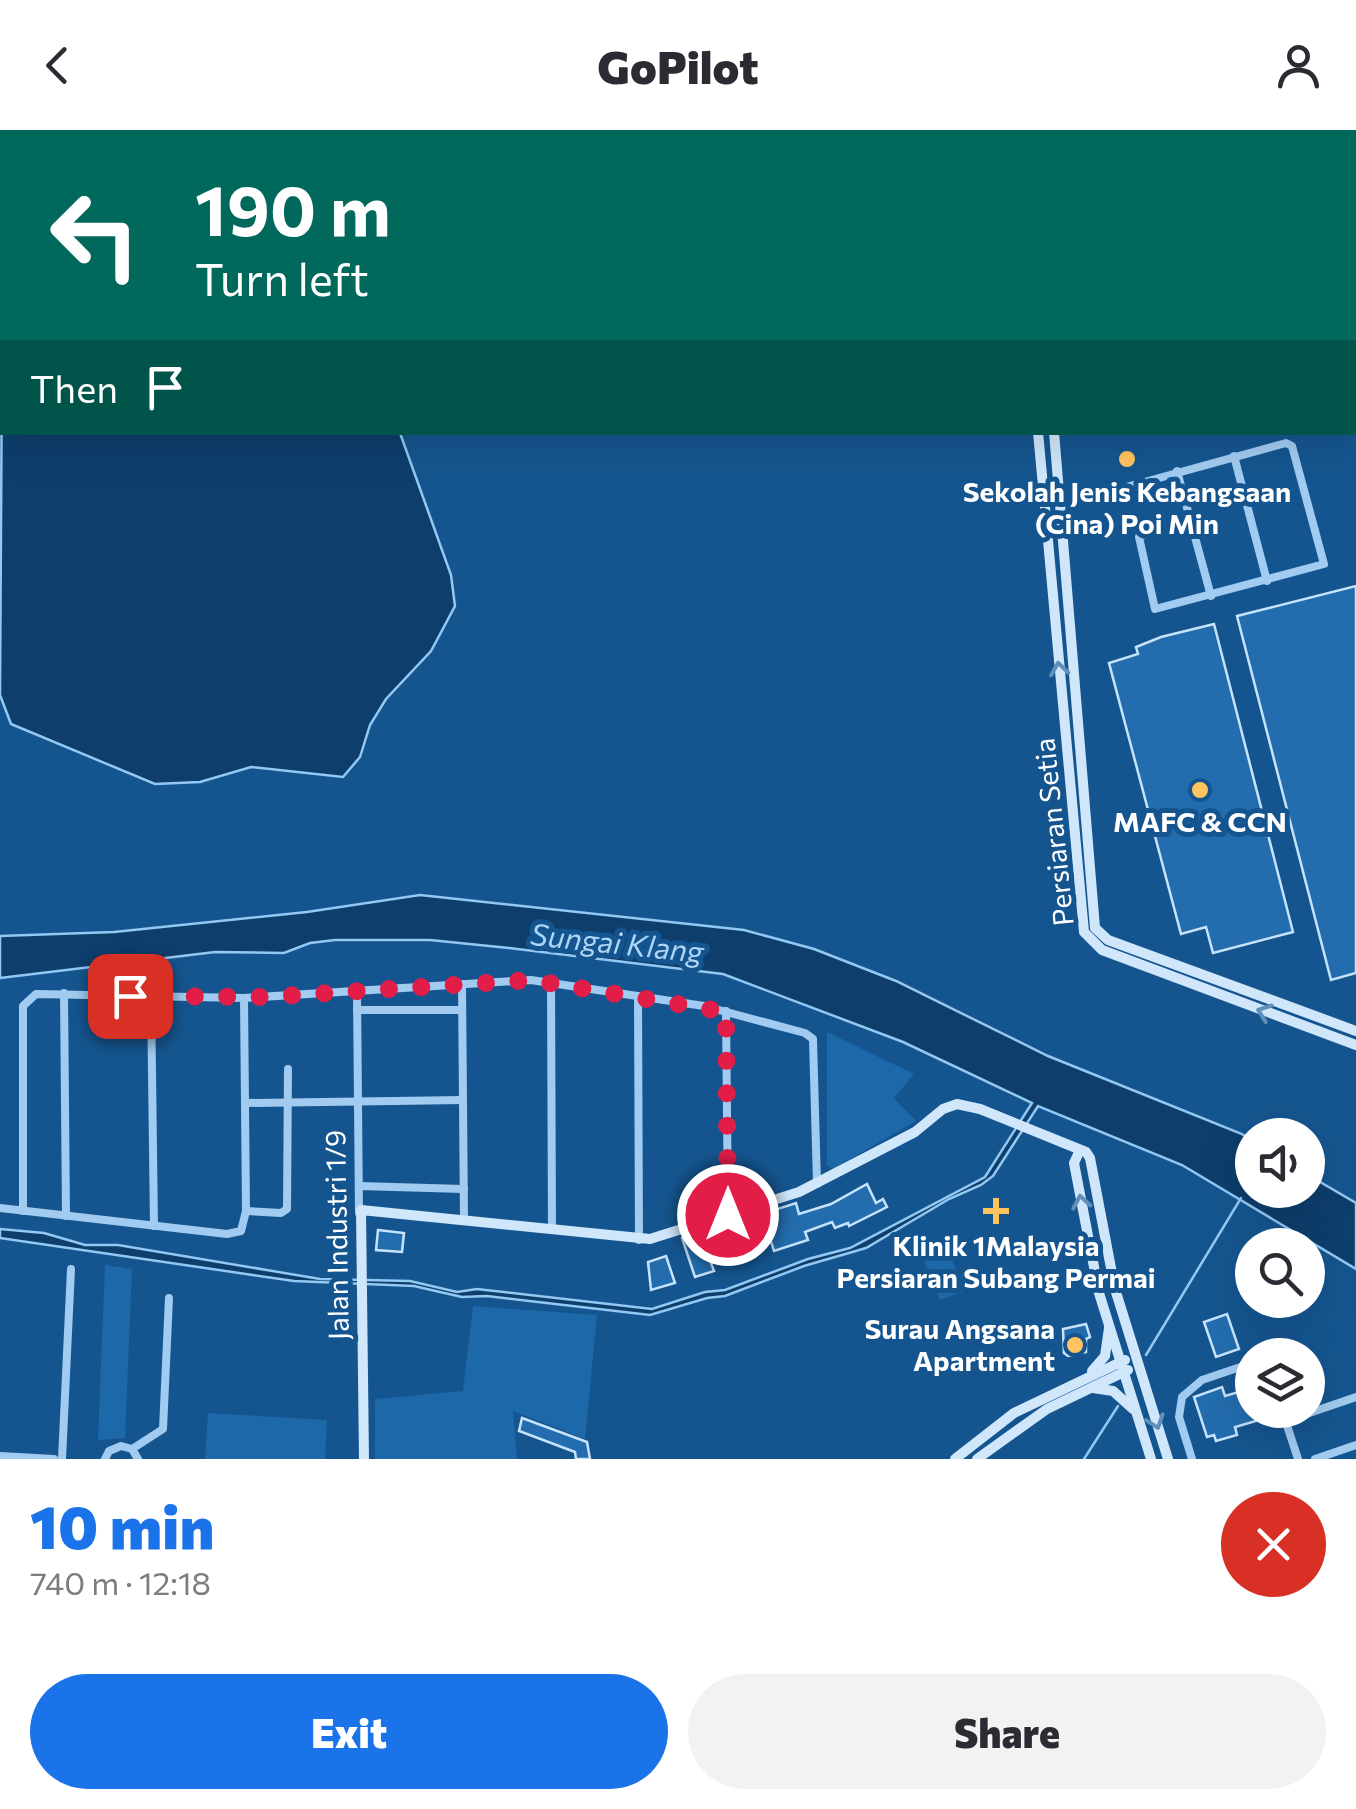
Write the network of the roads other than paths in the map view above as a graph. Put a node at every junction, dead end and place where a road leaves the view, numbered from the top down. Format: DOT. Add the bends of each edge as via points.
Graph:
graph roads {
  1 [pos="1038,435"];
  2 [pos="1054,435"];
  3 [pos="1234,456"];
  4 [pos="1177,471"];
  5 [pos="1061,505"];
  6 [pos="1044,508"];
  7 [pos="1190,520"];
  8 [pos="1267,581"];
  9 [pos="1211,596"];
  10 [pos="1091,934"];
  11 [pos="552,983"];
  12 [pos="462,984"];
  13 [pos="357,992"];
  14 [pos="64,994"];
  15 [pos="152,996"];
  16 [pos="638,996"];
  17 [pos="244,998"];
  18 [pos="358,1010"];
  19 [pos="462,1010"];
  20 [pos="726,1012"];
  21 [pos="1356,1031"];
  22 [pos="1356,1045"];
  23 [pos="288,1069"];
  24 [pos="463,1100"];
  25 [pos="288,1102"];
  26 [pos="358,1102"];
  27 [pos="245,1103"];
  28 [pos="1080,1150"];
  29 [pos="817,1184"];
  30 [pos="358,1186"];
  31 [pos="464,1189"];
  32 [pos="0,1208"];
  33 [pos="23,1211"];
  34 [pos="246,1211"];
  35 [pos="360,1213"];
  36 [pos="728,1215"];
  37 [pos="66,1216"];
  38 [pos="464,1220"];
  39 [pos="154,1226"];
  40 [pos="552,1230"];
  41 [pos="639,1240"];
  42 [pos="71,1269"];
  43 [pos="169,1298"];
  44 [pos="1110,1323"];
  45 [pos="1122,1359"];
  46 [pos="1136,1362"];
  47 [pos="1235,1369"];
  48 [pos="1126,1372"];
  49 [pos="1087,1375"];
  50 [pos="1090,1388"];
  51 [pos="1356,1397"];
  52 [pos="1325,1408"];
  53 [pos="1139,1419"];
  54 [pos="1288,1428"];
  55 [pos="1356,1445"];
  56 [pos="132,1449"];
  57 [pos="0,1456"];
  58 [pos="58,1459"];
  59 [pos="105,1459"];
  60 [pos="138,1459"];
  61 [pos="364,1459"];
  62 [pos="955,1459"];
  63 [pos="977,1459"];
  64 [pos="1151,1459"];
  65 [pos="1168,1459"];
  66 [pos="1192,1459"];
  67 [pos="1298,1459"];
  68 [pos="1315,1459"];
  1 -- 6 [label="street, Persiaran Setia"];
  2 -- 5 [label="street, Persiaran Setia"];
  3 -- 4 [label="street"];
  3 -- 8 [label="street"];
  3 -- 8 [label="street" via="1280,442 1292,446 1324,564"];
  4 -- 5 [label="street"];
  4 -- 7 [label="street"];
  5 -- 6 [label="street"];
  5 -- 10 [label="street, Persiaran Setia"];
  10 -- 6 [label="street, Persiaran Setia, one-way" via="1081,922"];
  7 -- 9 [label="street"];
  7 -- 9 [label="street" via="1138,537 1154,608"];
  8 -- 9 [label="street"];
  10 -- 21 [label="street, Persiaran Setia"];
  22 -- 10 [label="street, Persiaran Setia, one-way" via="1132,962 1094,946"];
  11 -- 12 [label="street"];
  11 -- 16 [label="street"];
  11 -- 40 [label="street"];
  12 -- 13 [label="street"];
  12 -- 19 [label="street"];
  13 -- 17 [label="street"];
  13 -- 18 [label="street, Jalan Industri 1/9"];
  14 -- 15 [label="street"];
  14 -- 33 [label="street" via="36,994 22,1006"];
  14 -- 37 [label="street"];
  15 -- 17 [label="street"];
  15 -- 39 [label="street"];
  16 -- 20 [label="street"];
  16 -- 41 [label="street"];
  17 -- 27 [label="street"];
  18 -- 19 [label="street"];
  18 -- 26 [label="street, Jalan Industri 1/9"];
  19 -- 24 [label="street"];
  20 -- 29 [label="street" via="805,1034 816,1048"];
  20 -- 36 [label="street"];
  23 -- 25 [label="street"];
  24 -- 26 [label="street"];
  24 -- 31 [label="street"];
  25 -- 26 [label="street"];
  25 -- 27 [label="street"];
  25 -- 34 [label="street" via="287,1208"];
  26 -- 30 [label="street, Jalan Industri 1/9"];
  27 -- 34 [label="street"];
  28 -- 29 [label="street" via="963,1104"];
  44 -- 28 [label="street, one-way" via="1074,1163"];
  28 -- 46 [label="street" via="1090,1158"];
  29 -- 36 [label="street"];
  30 -- 31 [label="street"];
  30 -- 35 [label="street, Jalan Industri 1/9"];
  31 -- 38 [label="street"];
  32 -- 33 [label="street"];
  33 -- 37 [label="street"];
  34 -- 39 [label="street" via="244,1227 233,1234"];
  35 -- 38 [label="street"];
  35 -- 61 [label="street, Jalan Industri 1/9"];
  36 -- 41 [label="street"];
  37 -- 39 [label="street"];
  38 -- 40 [label="street"];
  40 -- 41 [label="street"];
  42 -- 58 [label="street"];
  43 -- 56 [label="street" via="163,1429"];
  44 -- 45 [label="street"];
  44 -- 49 [label="street" via="1105,1356"];
  45 -- 46 [label="street"];
  45 -- 48 [label="street"];
  45 -- 49 [label="street"];
  46 -- 48 [label="street"];
  46 -- 65 [label="street, one-way"];
  47 -- 66 [label="street" via="1202,1380 1182,1397 1179,1417"];
  48 -- 50 [label="street"];
  48 -- 53 [label="street"];
  49 -- 62 [label="street" via="1014,1413"];
  50 -- 53 [label="street" via="1125,1398"];
  50 -- 63 [label="street" via="1022,1424"];
  51 -- 52 [label="street"];
  53 -- 64 [label="street"];
  54 -- 67 [label="street"];
  55 -- 68 [label="street"];
  56 -- 59 [label="street" via="114,1447"];
  56 -- 60 [label="street"];
  57 -- 58 [label="street"];
}
